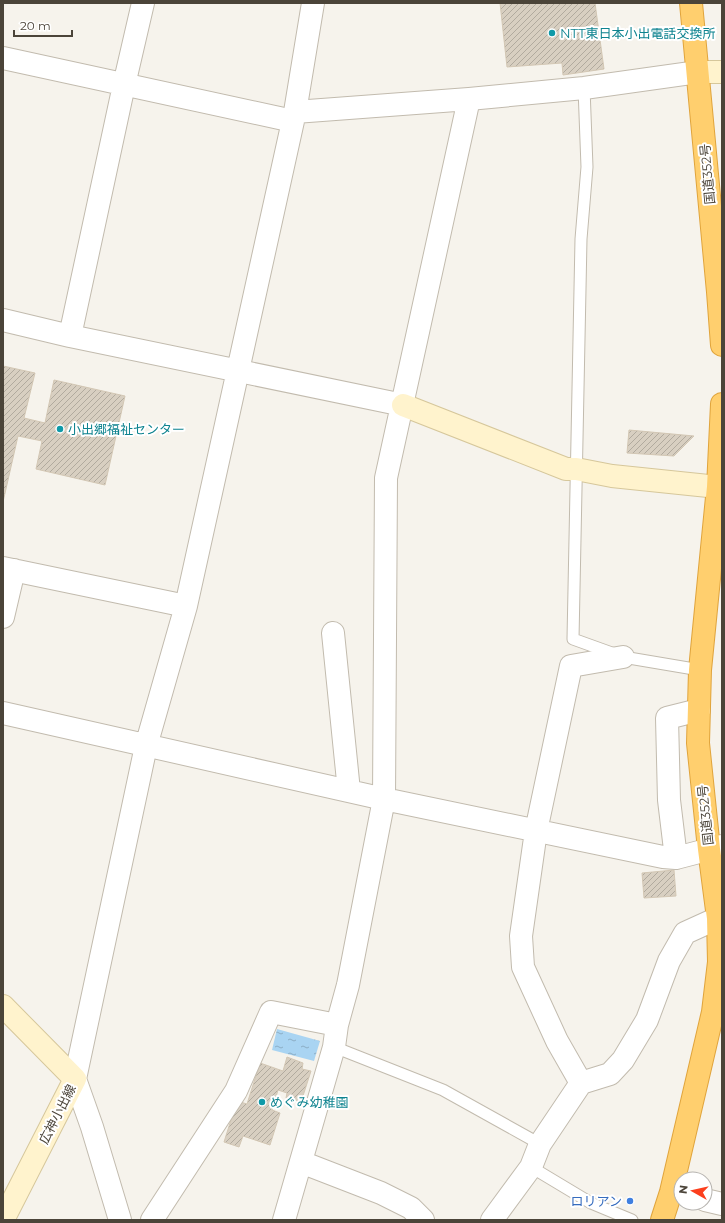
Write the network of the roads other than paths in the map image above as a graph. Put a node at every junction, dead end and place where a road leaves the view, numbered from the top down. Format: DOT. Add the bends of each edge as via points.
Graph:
graph roads {
  1 [pos="144,3"];
  2 [pos="313,3"];
  3 [pos="691,3"];
  4 [pos="3,58"];
  5 [pos="698,72"];
  6 [pos="722,72"];
  7 [pos="124,85"];
  8 [pos="584,88"];
  9 [pos="469,99"];
  10 [pos="294,116"];
  11 [pos="715,186"];
  12 [pos="3,320"];
  13 [pos="70,336"];
  14 [pos="722,345"];
  15 [pos="237,371"];
  16 [pos="722,404"];
  17 [pos="403,405"];
  18 [pos="576,469"];
  19 [pos="718,487"];
  20 [pos="8,569"];
  21 [pos="186,606"];
  22 [pos="3,617"];
  23 [pos="333,633"];
  24 [pos="623,657"];
  25 [pos="700,670"];
  26 [pos="699,710"];
  27 [pos="3,713"];
  28 [pos="146,746"];
  29 [pos="349,790"];
  30 [pos="384,799"];
  31 [pos="536,831"];
  32 [pos="715,848"];
  33 [pos="676,858"];
  34 [pos="718,918"];
  35 [pos="721,962"];
  36 [pos="3,1006"];
  37 [pos="337,1025"];
  38 [pos="334,1047"];
  39 [pos="75,1079"];
  40 [pos="581,1083"];
  41 [pos="540,1144"];
  42 [pos="301,1162"];
  43 [pos="531,1167"];
  44 [pos="680,1171"];
  45 [pos="673,1199"];
  46 [pos="4,1220"];
  47 [pos="120,1220"];
  48 [pos="152,1220"];
  49 [pos="284,1220"];
  50 [pos="423,1220"];
  51 [pos="492,1220"];
  52 [pos="632,1220"];
  53 [pos="662,1220"];
  1 -- 7 [label="street"];
  2 -- 10 [label="street"];
  3 -- 5 [label="highway, 国道352号"];
  4 -- 7 [label="street"];
  5 -- 6 [label="street"];
  5 -- 8 [label="street"];
  5 -- 11 [label="highway, 国道352号"];
  7 -- 10 [label="street"];
  7 -- 13 [label="street"];
  8 -- 9 [label="street"];
  8 -- 18 [label="lane" via="587,168 581,239"];
  9 -- 10 [label="street"];
  9 -- 17 [label="street"];
  10 -- 15 [label="street"];
  11 -- 14 [label="highway, 国道352号"];
  12 -- 13 [label="street"];
  13 -- 15 [label="street"];
  15 -- 17 [label="street"];
  15 -- 21 [label="street"];
  16 -- 19 [label="highway, 国道352号"];
  17 -- 18 [label="street" via="566,469"];
  17 -- 30 [label="street" via="386,478"];
  18 -- 19 [label="street" via="612,476"];
  18 -- 24 [label="lane" via="574,638"];
  19 -- 25 [label="highway, 国道352号"];
  20 -- 21 [label="street"];
  20 -- 22 [label="street"];
  21 -- 28 [label="street"];
  23 -- 29 [label="street"];
  24 -- 25 [label="lane"];
  24 -- 31 [label="street" via="570,666"];
  25 -- 26 [label="highway, 国道352号"];
  26 -- 32 [label="highway, 国道352号" via="698,743"];
  26 -- 33 [label="street" via="667,718 669,800"];
  27 -- 28 [label="street"];
  28 -- 29 [label="street"];
  28 -- 39 [label="street"];
  29 -- 30 [label="street"];
  30 -- 31 [label="street"];
  30 -- 37 [label="street" via="348,985"];
  31 -- 33 [label="street"];
  31 -- 40 [label="street" via="521,936 523,967 556,1041"];
  32 -- 33 [label="street"];
  32 -- 34 [label="highway, 国道352号"];
  34 -- 35 [label="highway, 国道352号"];
  34 -- 40 [label="street" via="685,933 669,961 647,1020 623,1060 610,1074"];
  35 -- 44 [label="highway, 国道352号"];
  36 -- 39 [label="street, 広神小出線"];
  37 -- 38 [label="street"];
  37 -- 48 [label="street" via="270,1012 236,1091"];
  38 -- 41 [label="lane" via="443,1090"];
  38 -- 42 [label="street"];
  39 -- 46 [label="street, 広神小出線"];
  39 -- 47 [label="street"];
  40 -- 41 [label="street"];
  41 -- 43 [label="street"];
  42 -- 49 [label="street"];
  42 -- 50 [label="street" via="381,1193 411,1208"];
  43 -- 51 [label="street"];
  43 -- 52 [label="lane" via="591,1203"];
  45 -- 53 [label="highway, 国道352号"];
}
